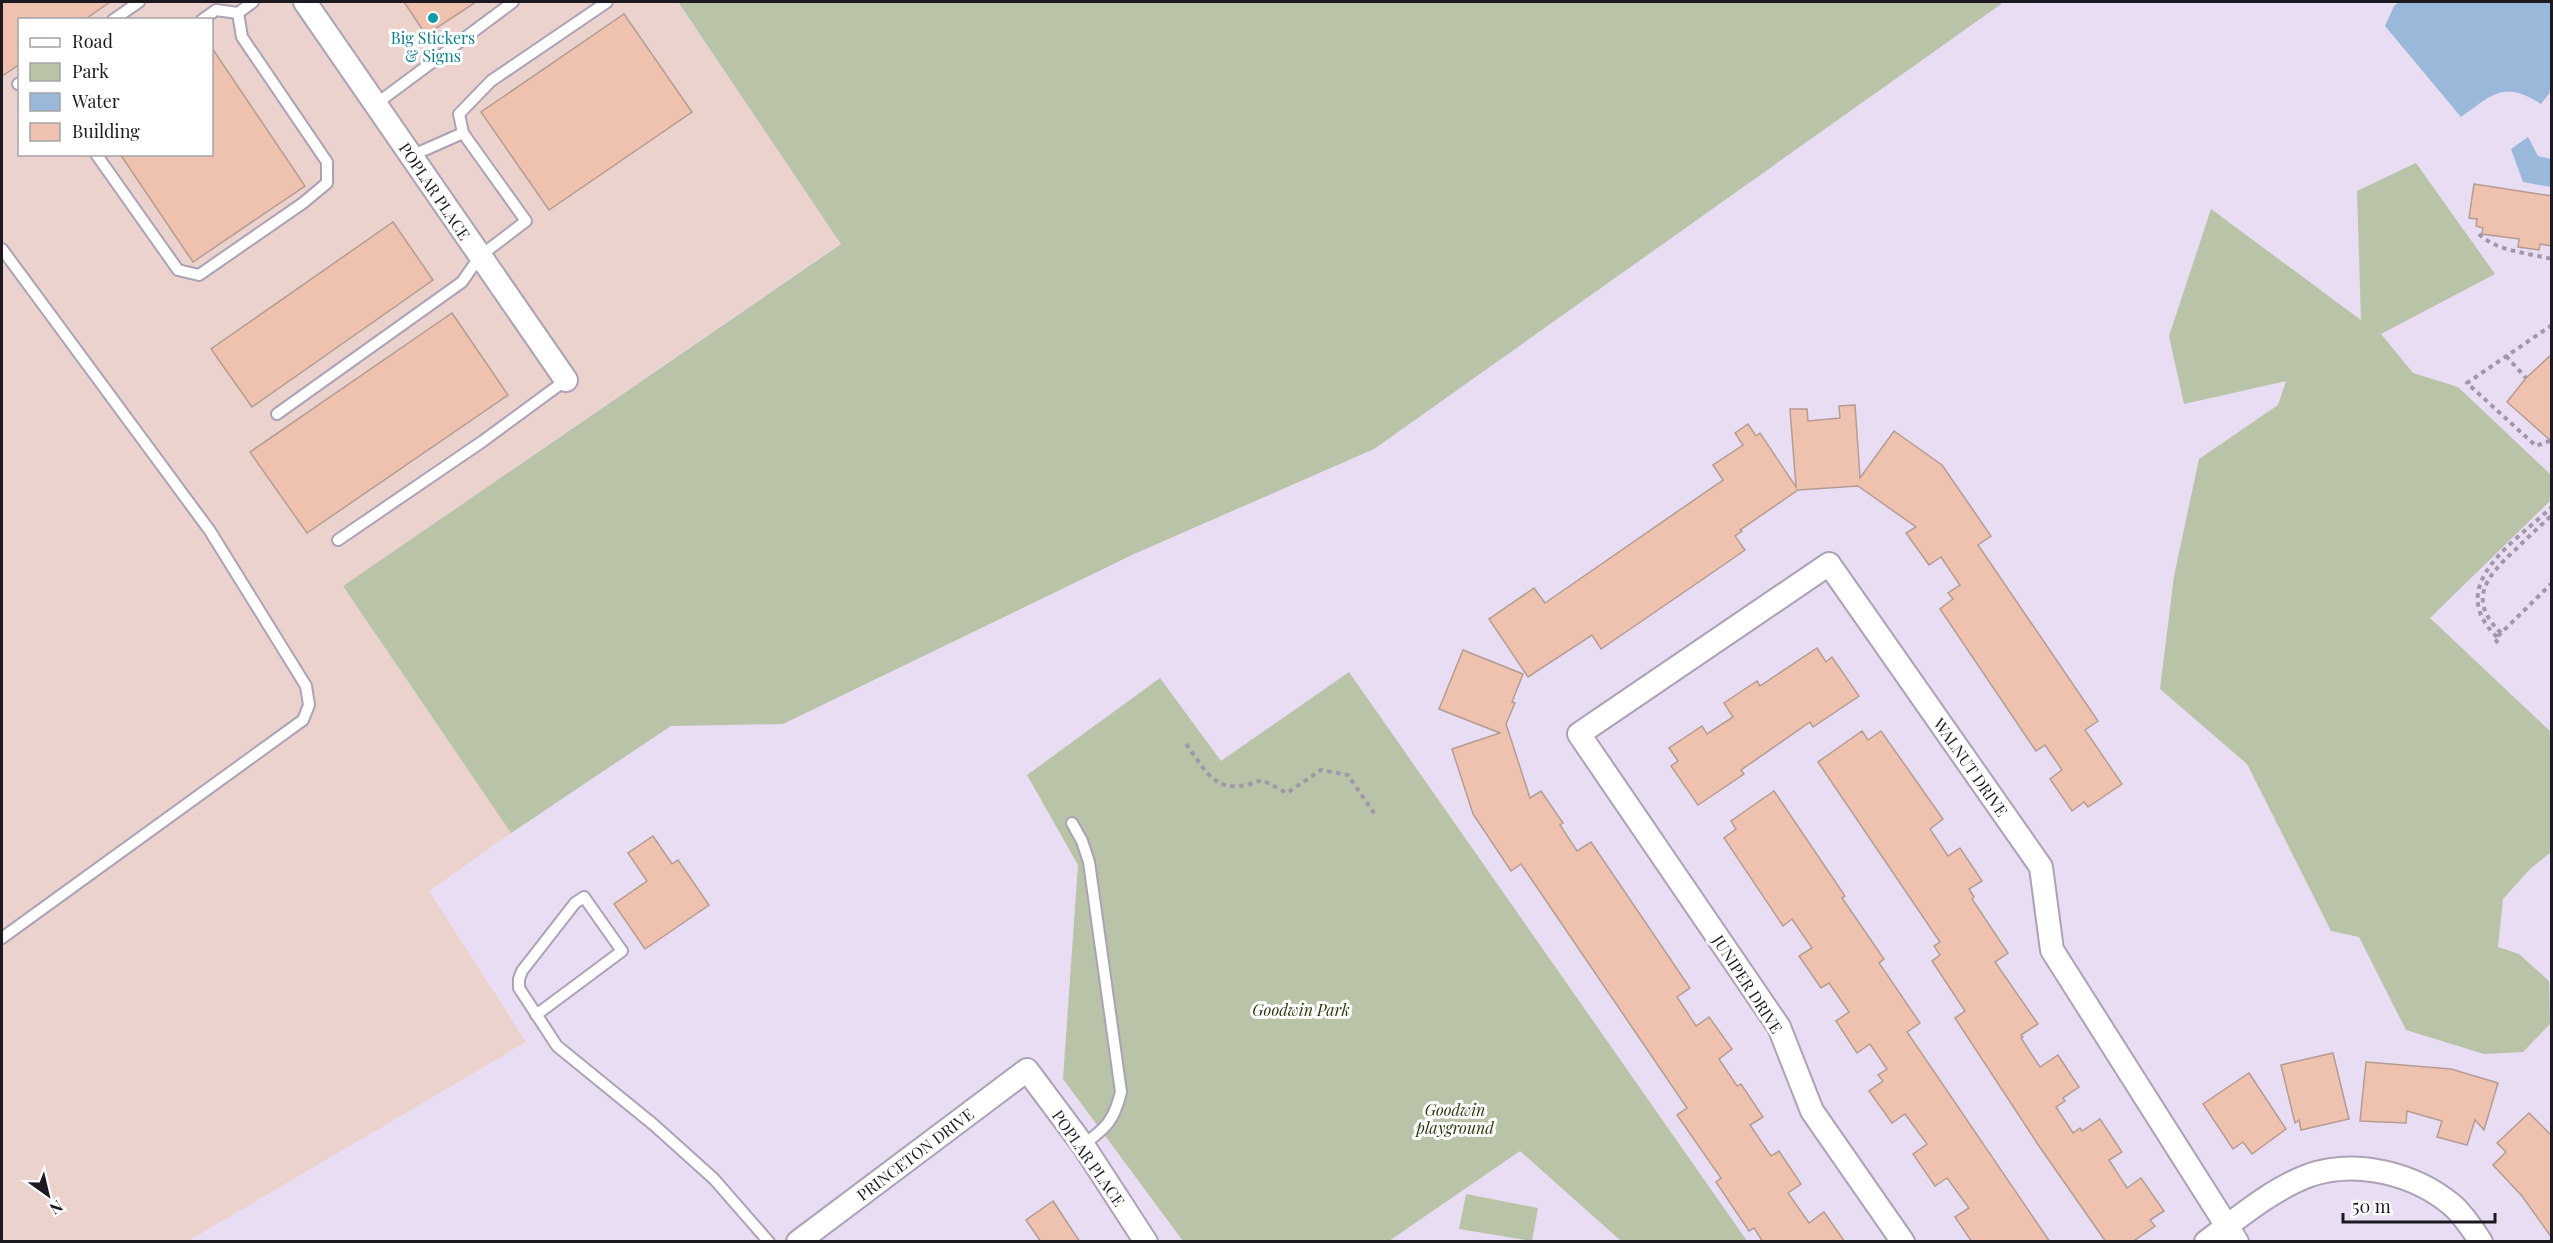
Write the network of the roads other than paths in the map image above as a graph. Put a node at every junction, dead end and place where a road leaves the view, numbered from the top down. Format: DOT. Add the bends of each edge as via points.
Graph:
graph roads {
  1 [pos="139,2"];
  2 [pos="253,2"];
  3 [pos="305,2"];
  4 [pos="513,2"];
  5 [pos="607,2"];
  6 [pos="238,13"];
  7 [pos="116,18"];
  8 [pos="205,18"];
  9 [pos="376,104"];
  10 [pos="463,133"];
  11 [pos="97,156"];
  12 [pos="411,156"];
  13 [pos="2,249"];
  14 [pos="480,256"];
  15 [pos="566,380"];
  16 [pos="277,414"];
  17 [pos="338,540"];
  18 [pos="1579,734"];
  19 [pos="1072,823"];
  20 [pos="2,938"];
  21 [pos="536,1015"];
  22 [pos="1030,1076"];
  23 [pos="1083,1145"];
  24 [pos="2232,1234"];
  25 [pos="769,1242"];
  26 [pos="798,1242"];
  27 [pos="1146,1242"];
  28 [pos="1903,1242"];
  29 [pos="2206,1242"];
  30 [pos="2481,1242"];
  1 -- 7 [label="lane"];
  2 -- 6 [label="lane"];
  3 -- 9 [label="street, POPLAR PLACE"];
  4 -- 9 [label="lane"];
  5 -- 10 [label="lane" via="490,81 459,114"];
  6 -- 8 [label="lane" via="216,10"];
  6 -- 11 [label="lane" via="242,37 327,162 327,183 199,275 178,270"];
  9 -- 12 [label="street, POPLAR PLACE"];
  10 -- 12 [label="lane"];
  10 -- 14 [label="lane" via="526,221"];
  12 -- 14 [label="street, POPLAR PLACE"];
  13 -- 20 [label="lane" via="210,531 306,686 309,705 303,720"];
  14 -- 15 [label="street, POPLAR PLACE"];
  14 -- 16 [label="lane" via="462,282"];
  15 -- 17 [label="lane"];
  18 -- 24 [label="street, WALNUT DRIVE" via="1829,564 2041,867 2052,950"];
  18 -- 28 [label="street, JUNIPER DRIVE" via="1779,1027 1812,1111"];
  19 -- 23 [label="lane" via="1089,862 1121,1092 1111,1122"];
  21 -- 21 [label="lane" via="519,988 522,971 575,903 584,897 622,951"];
  21 -- 25 [label="lane" via="557,1047 714,1179"];
  22 -- 23 [label="street, POPLAR PLACE"];
  22 -- 26 [label="street, PRINCETON DRIVE" via="1027,1070"];
  23 -- 27 [label="street, POPLAR PLACE"];
  24 -- 29 [label="street"];
  24 -- 30 [label="street" via="2286,1186 2341,1169 2373,1170 2400,1177 2454,1206"];
}
